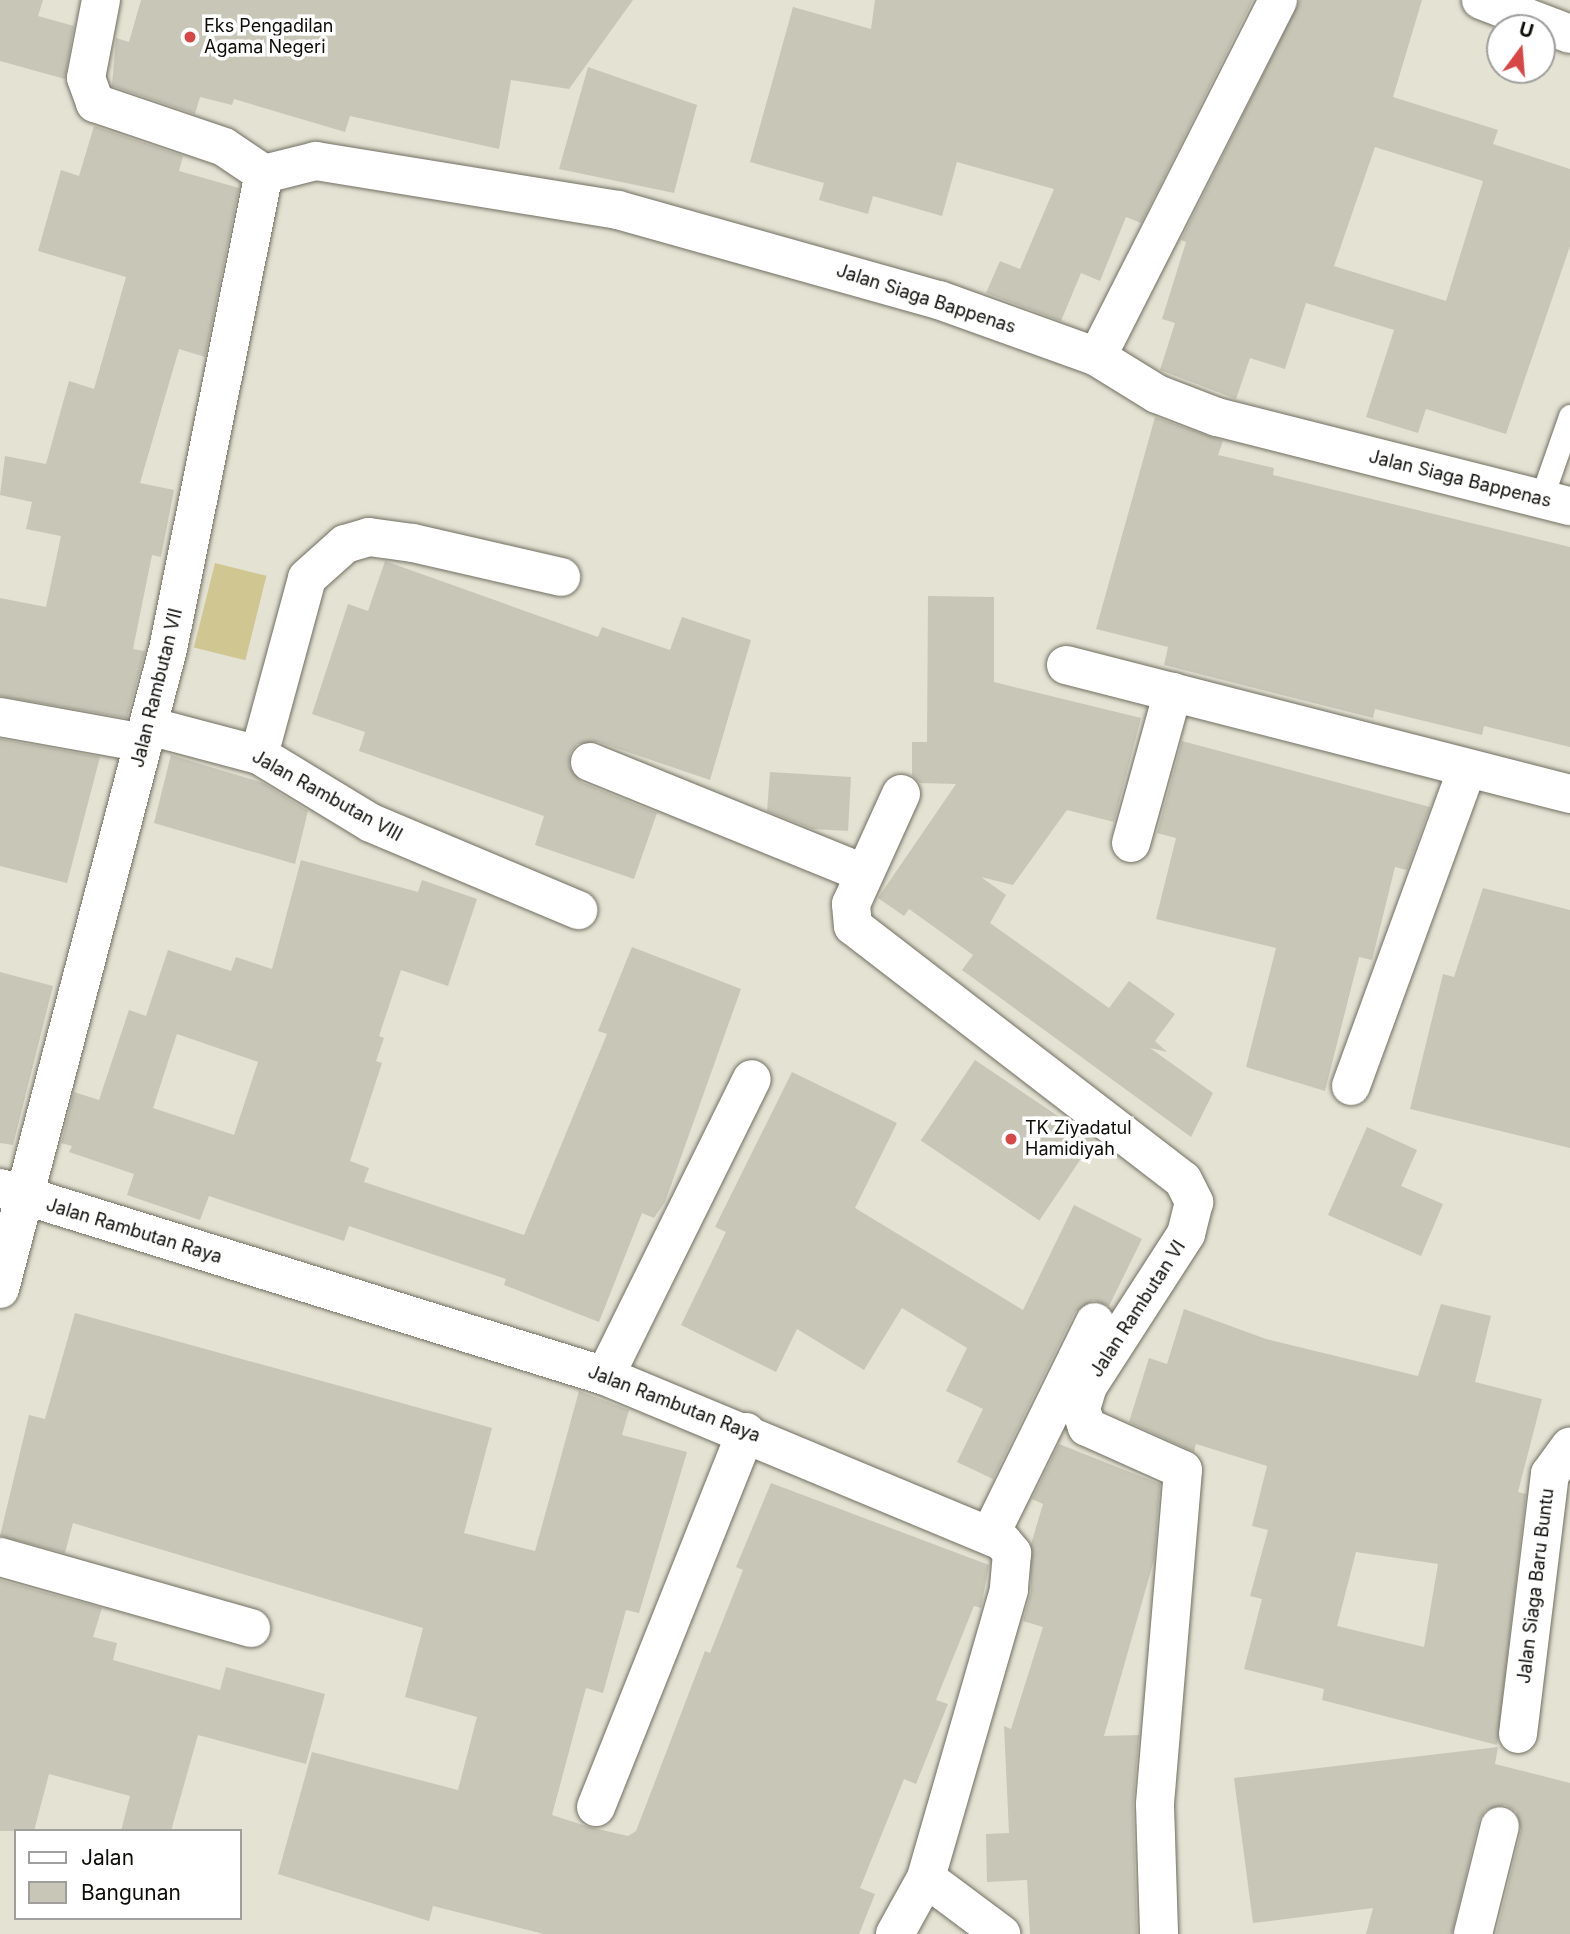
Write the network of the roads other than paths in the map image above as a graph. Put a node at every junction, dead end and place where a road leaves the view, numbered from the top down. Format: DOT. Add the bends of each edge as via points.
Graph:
graph roads {
  1 [pos="101,0"];
  2 [pos="1278,0"];
  3 [pos="1481,0"];
  4 [pos="1570,34"];
  5 [pos="264,174"];
  6 [pos="1097,357"];
  7 [pos="1570,416"];
  8 [pos="1556,503"];
  9 [pos="561,577"];
  10 [pos="1066,666"];
  11 [pos="1173,692"];
  12 [pos="0,717"];
  13 [pos="146,735"];
  14 [pos="260,755"];
  15 [pos="590,762"];
  16 [pos="1467,769"];
  17 [pos="1570,793"];
  18 [pos="901,794"];
  19 [pos="1131,843"];
  20 [pos="863,873"];
  21 [pos="578,909"];
  22 [pos="752,1079"];
  23 [pos="1351,1086"];
  24 [pos="13,1192"];
  25 [pos="0,1289"];
  26 [pos="1095,1322"];
  27 [pos="605,1376"];
  28 [pos="746,1432"];
  29 [pos="1570,1446"];
  30 [pos="990,1533"];
  31 [pos="0,1558"];
  32 [pos="251,1628"];
  33 [pos="1518,1734"];
  34 [pos="596,1807"];
  35 [pos="1500,1826"];
  36 [pos="926,1878"];
  37 [pos="895,1934"];
  38 [pos="1001,1934"];
  39 [pos="1159,1934"];
  40 [pos="1473,1934"];
  1 -- 5 [label="street" via="86,78 95,103 224,147"];
  2 -- 6 [label="street"];
  3 -- 4 [label="street"];
  5 -- 6 [label="street, Jalan Siaga Bappenas" via="316,161 618,210 939,300"];
  5 -- 13 [label="street, Jalan Rambutan VII"];
  6 -- 8 [label="street, Jalan Siaga Bappenas" via="1157,394 1217,417"];
  7 -- 8 [label="lane"];
  9 -- 14 [label="street" via="413,543 369,537 345,544 307,578"];
  10 -- 11 [label="street"];
  11 -- 16 [label="street"];
  11 -- 19 [label="street"];
  12 -- 13 [label="street, Jalan Rambutan VIII"];
  13 -- 14 [label="street, Jalan Rambutan VIII"];
  13 -- 24 [label="street, Jalan Rambutan VII"];
  14 -- 21 [label="street, Jalan Rambutan VIII" via="371,823"];
  15 -- 20 [label="street"];
  16 -- 17 [label="street"];
  16 -- 23 [label="street"];
  18 -- 20 [label="street, Jalan Rambutan VI"];
  20 -- 39 [label="street, Jalan Rambutan VI" via="850,904 853,926 1183,1180 1194,1202 1186,1234 1088,1386 1081,1409 1087,1427 1183,1470 1155,1805"];
  22 -- 27 [label="street"];
  24 -- 25 [label="street, Jalan Rambutan VII"];
  24 -- 27 [label="street, Jalan Rambutan Raya"];
  26 -- 30 [label="street"];
  27 -- 28 [label="street, Jalan Rambutan Raya"];
  28 -- 30 [label="street, Jalan Rambutan Raya"];
  28 -- 34 [label="street"];
  29 -- 33 [label="street, Jalan Siaga Baru Buntu" via="1550,1474"];
  30 -- 36 [label="street, Jalan Rambutan Raya" via="1012,1553 1009,1590"];
  31 -- 32 [label="street"];
  35 -- 40 [label="street"];
  36 -- 37 [label="street, Jalan Rambutan Raya"];
  36 -- 38 [label="street"];
}
